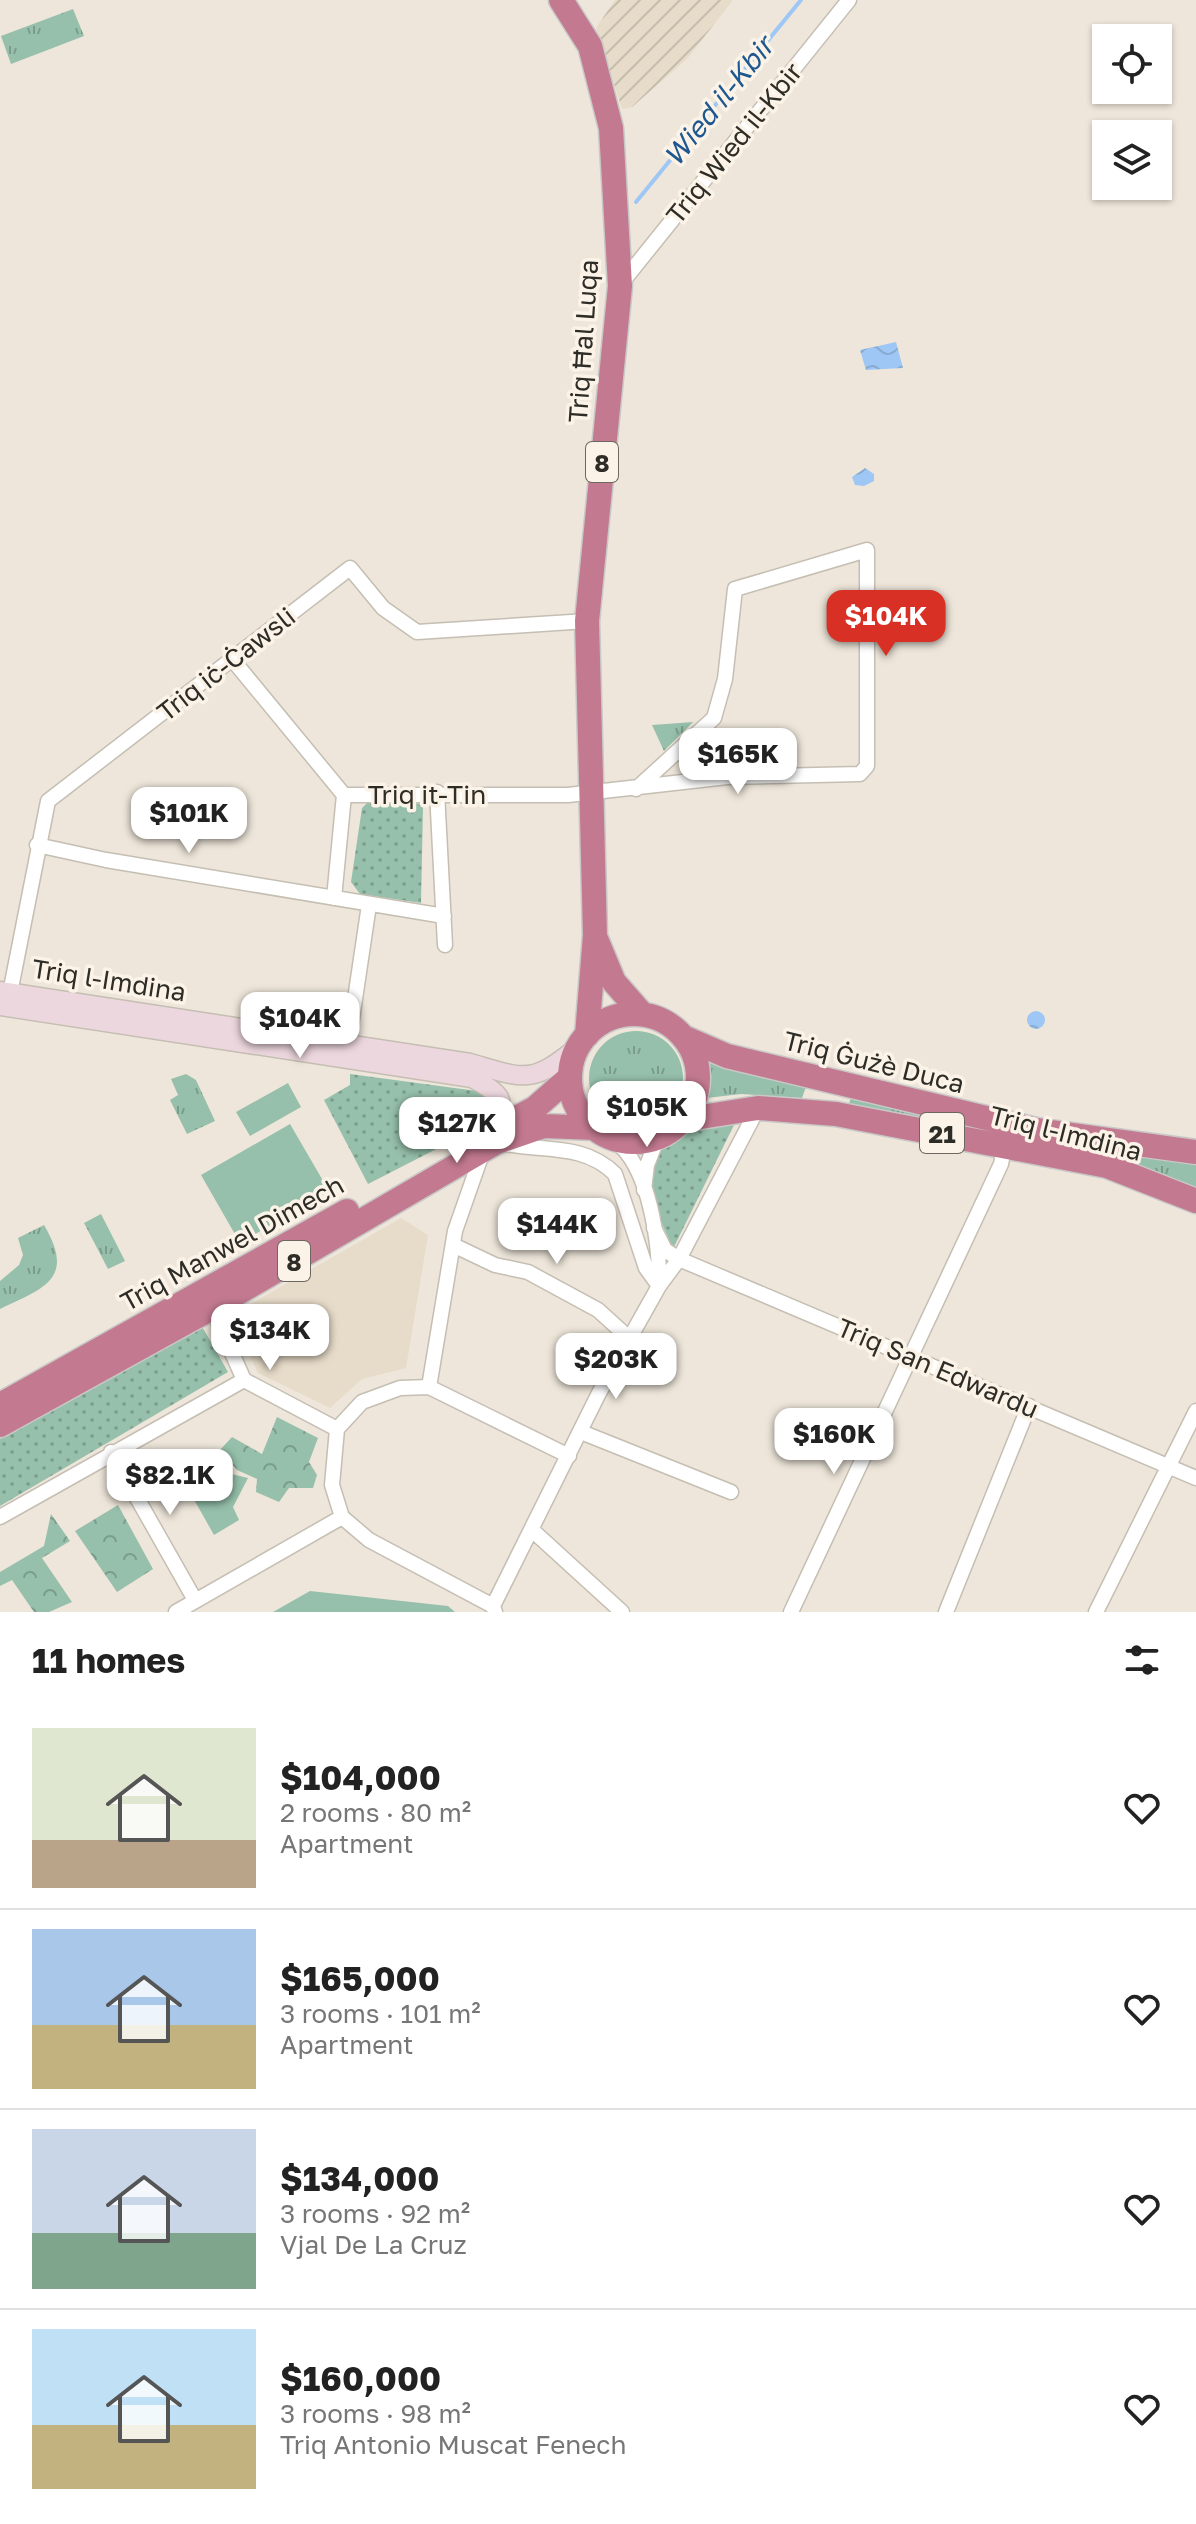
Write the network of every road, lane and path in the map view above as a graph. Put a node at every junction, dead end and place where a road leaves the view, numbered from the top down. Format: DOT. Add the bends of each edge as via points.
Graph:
graph roads {
  1 [pos="561,0"];
  2 [pos="849,0"];
  3 [pos="620,286"];
  4 [pos="587,621"];
  5 [pos="232,659"];
  6 [pos="636,789"];
  7 [pos="437,792"];
  8 [pos="589,794"];
  9 [pos="344,795"];
  10 [pos="37,845"];
  11 [pos="334,898"];
  12 [pos="369,905"];
  13 [pos="444,916"];
  14 [pos="595,935"];
  15 [pos="445,945"];
  16 [pos="3,997"];
  17 [pos="642,1014"];
  18 [pos="683,1037"];
  19 [pos="583,1040"];
  20 [pos="348,1046"];
  21 [pos="569,1078"];
  22 [pos="758,1108"];
  23 [pos="682,1120"];
  24 [pos="602,1132"];
  25 [pos="658,1137"];
  26 [pos="491,1141"];
  27 [pos="1005,1144"];
  28 [pos="1196,1152"];
  29 [pos="447,1171"];
  30 [pos="644,1192"];
  31 [pos="466,1194"];
  32 [pos="1196,1201"];
  33 [pos="654,1228"];
  34 [pos="453,1245"];
  35 [pos="679,1259"];
  36 [pos="659,1286"];
  37 [pos="212,1308"];
  38 [pos="630,1339"];
  39 [pos="911,1356"];
  40 [pos="244,1380"];
  41 [pos="429,1387"];
  42 [pos="0,1405"];
  43 [pos="1029,1406"];
  44 [pos="1196,1411"];
  45 [pos="0,1425"];
  46 [pos="337,1429"];
  47 [pos="581,1432"];
  48 [pos="111,1452"];
  49 [pos="569,1456"];
  50 [pos="1170,1466"];
  51 [pos="1196,1478"];
  52 [pos="731,1492"];
  53 [pos="0,1517"];
  54 [pos="342,1517"];
  55 [pos="532,1530"];
  56 [pos="195,1600"];
  57 [pos="494,1609"];
  58 [pos="176,1612"];
  59 [pos="622,1612"];
  60 [pos="791,1612"];
  61 [pos="946,1612"];
  62 [pos="1096,1612"];
  1 -- 3 [label="highway, Triq Ħal Luqa / 8" via="590,46 611,128"];
  2 -- 3 [label="street, Triq Wied il-Kbir"];
  3 -- 4 [label="highway, Triq Ħal Luqa / 8"];
  4 -- 5 [label="street, Triq iċ-Ċawsli" via="417,632 383,608 350,568"];
  4 -- 8 [label="highway, Triq Ħal Luqa / 8"];
  5 -- 9 [label="street, Triq it-Tin"];
  5 -- 10 [label="street, Triq iċ-Ċawsli" via="48,801"];
  6 -- 6 [label="street, Triq it-Tin" via="727,777 860,774 867,766 867,550 735,589 725,679 714,718"];
  6 -- 8 [label="street, Triq it-Tin"];
  7 -- 8 [label="street, Triq it-Tin"];
  7 -- 9 [label="street, Triq it-Tin"];
  7 -- 13 [label="street"];
  8 -- 14 [label="highway, Triq Ħal Luqa / 8"];
  9 -- 11 [label="street"];
  10 -- 11 [label="street"];
  10 -- 16 [label="street, Triq iċ-Ċawsli"];
  11 -- 12 [label="street"];
  12 -- 13 [label="street"];
  12 -- 20 [label="street"];
  13 -- 15 [label="street"];
  14 -- 17 [label="highway, Triq Ħal Luqa / 8" via="614,982"];
  14 -- 19 [label="highway, Triq Ħal Luqa / 8"];
  16 -- 20 [label="main road, Triq l-Imdina"];
  16 -- 26 [label="main road, Triq l-Imdina" via="472,1078 497,1092 502,1102"];
  17 -- 18 [label="highway, 8" via="665,1022"];
  17 -- 19 [label="highway" via="601,1022"];
  18 -- 23 [label="highway" via="698,1079 694,1101"];
  18 -- 28 [label="highway, Triq Ġużè Duca / 21" via="727,1056 1036,1130"];
  19 -- 20 [label="main road, Triq l-Imdina" via="543,1073 522,1078 470,1063"];
  19 -- 21 [label="highway, 8"];
  21 -- 24 [label="highway" via="580,1112"];
  21 -- 26 [label="highway, Triq Manwel Dimech / 8"];
  22 -- 23 [label="highway, Triq l-Imdina / 21"];
  22 -- 27 [label="highway, Triq l-Imdina / 21" via="836,1114"];
  22 -- 35 [label="street"];
  23 -- 25 [label="highway"];
  24 -- 25 [label="highway, 8" via="633,1141"];
  24 -- 26 [label="highway, Triq Manwel Dimech / 8" via="544,1126"];
  24 -- 30 [label="street" via="627,1153"];
  25 -- 30 [label="street"];
  26 -- 29 [label="highway, Triq Manwel Dimech / 8"];
  26 -- 31 [label="street"];
  26 -- 36 [label="street" via="522,1148 552,1146 603,1162 615,1174 646,1268"];
  26 -- 42 [label="highway, Triq Manwel Dimech / 8"];
  27 -- 32 [label="highway, Triq l-Imdina / 21" via="1107,1166"];
  27 -- 39 [label="street" via="1001,1164"];
  29 -- 31 [label="street"];
  29 -- 37 [label="highway, Triq Manwel Dimech / 8"];
  30 -- 33 [label="street"];
  31 -- 34 [label="street"];
  33 -- 35 [label="street" via="665,1250"];
  33 -- 36 [label="street"];
  34 -- 38 [label="street" via="495,1265 528,1272 598,1310"];
  34 -- 41 [label="street"];
  35 -- 36 [label="street"];
  35 -- 39 [label="street, Triq San Edwardu"];
  36 -- 38 [label="street"];
  37 -- 40 [label="street"];
  37 -- 45 [label="highway, Triq Manwel Dimech / 8"];
  38 -- 47 [label="street"];
  39 -- 43 [label="street, Triq San Edwardu"];
  39 -- 60 [label="street"];
  40 -- 46 [label="street"];
  40 -- 48 [label="street"];
  41 -- 46 [label="street" via="400,1388 362,1402"];
  41 -- 49 [label="street"];
  43 -- 50 [label="street, Triq San Edwardu"];
  43 -- 61 [label="street"];
  44 -- 50 [label="street"];
  46 -- 54 [label="street" via="332,1485"];
  47 -- 49 [label="street"];
  47 -- 52 [label="street"];
  48 -- 53 [label="street"];
  48 -- 56 [label="street"];
  49 -- 55 [label="street"];
  50 -- 51 [label="street, Triq San Edwardu"];
  50 -- 62 [label="street"];
  54 -- 56 [label="street"];
  54 -- 57 [label="street" via="369,1540"];
  55 -- 57 [label="street"];
  55 -- 59 [label="street"];
  56 -- 58 [label="street"];
}
